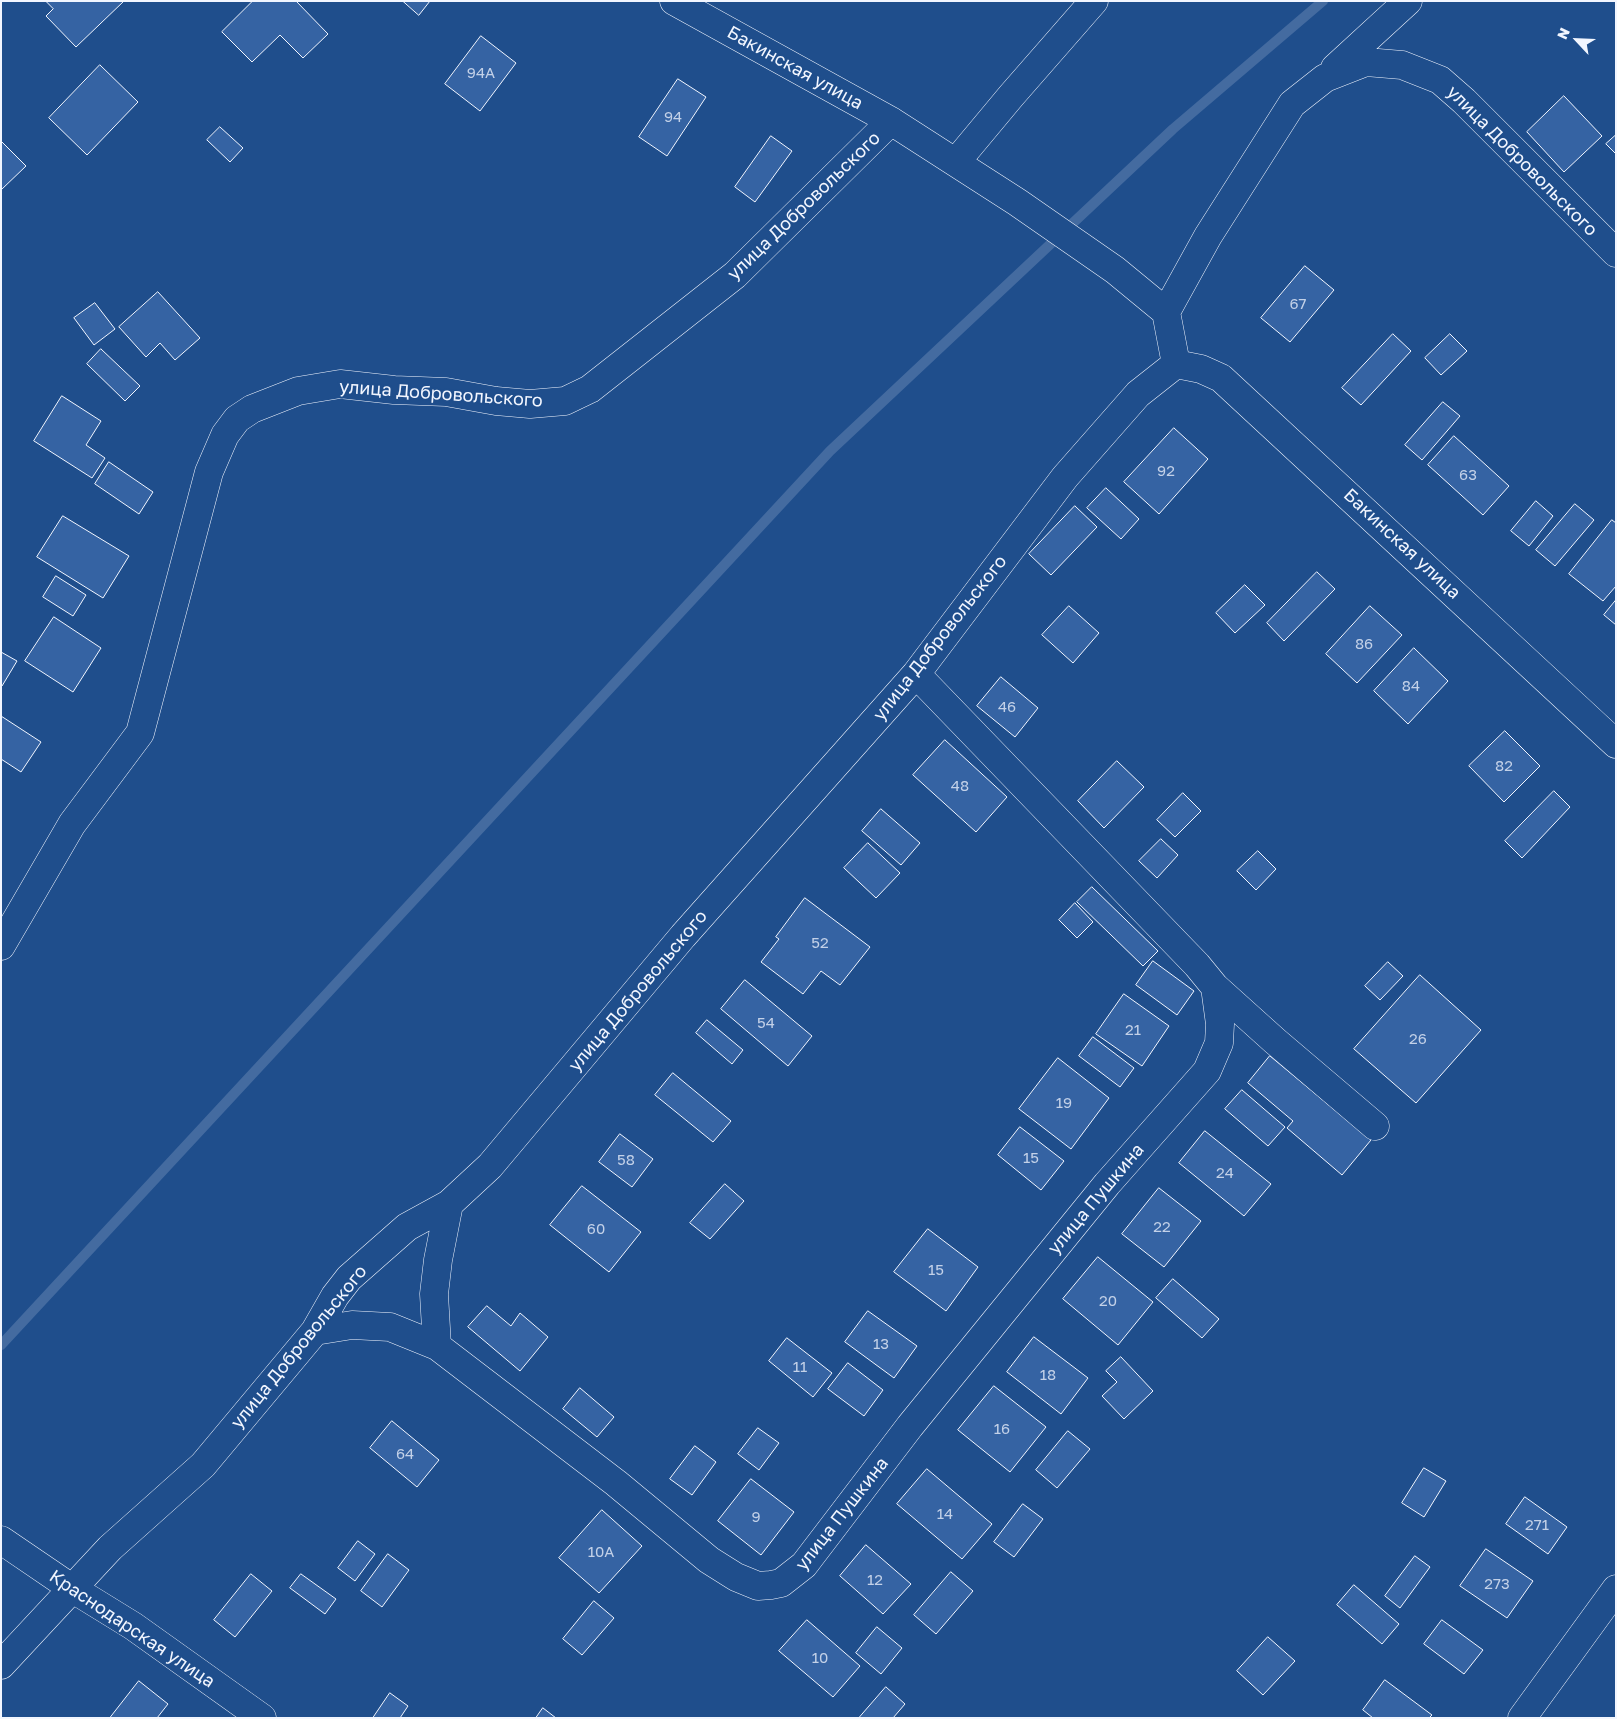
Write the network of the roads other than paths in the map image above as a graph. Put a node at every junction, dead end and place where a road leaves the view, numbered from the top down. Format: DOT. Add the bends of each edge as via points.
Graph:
graph roads {
  1 [pos="674,1"];
  2 [pos="1094,1"];
  3 [pos="1408,1"];
  4 [pos="1325,78"];
  5 [pos="891,121"];
  6 [pos="956,162"];
  7 [pos="1616,253"];
  8 [pos="1166,312"];
  9 [pos="1176,364"];
  10 [pos="916,674"];
  11 [pos="1616,744"];
  12 [pos="1,946"];
  13 [pos="1215,987"];
  14 [pos="1375,1126"];
  15 [pos="448,1204"];
  16 [pos="315,1331"];
  17 [pos="437,1346"];
  18 [pos="1,1540"];
  19 [pos="73,1589"];
  20 [pos="1616,1589"];
  21 [pos="1,1665"];
  22 [pos="262,1718"];
  23 [pos="1522,1718"];
  1 -- 5 [label="street, Бакинская улица"];
  2 -- 6 [label="street"];
  3 -- 4 [label="street"];
  4 -- 7 [label="street, улица Добровольского" via="1366,62 1402,65 1440,80 1464,100"];
  4 -- 8 [label="street, улица Добровольского" via="1292,104 1208,236"];
  5 -- 6 [label="street, Бакинская улица"];
  5 -- 12 [label="street, улица Добровольского" via="734,275 590,389 565,401 530,404 446,392 340,384 298,391 252,409 236,419 225,435 209,472 140,732 72,824"];
  6 -- 8 [label="street, Бакинская улица" via="1115,270"];
  8 -- 9 [label="street"];
  9 -- 10 [label="street, улица Добровольского" via="1138,394 1065,477"];
  9 -- 11 [label="street, Бакинская улица" via="1201,369 1221,378"];
  10 -- 13 [label="street" via="1198,965"];
  10 -- 15 [label="street, улица Добровольского" via="683,936 490,1166"];
  13 -- 14 [label="street"];
  13 -- 17 [label="street, улица Пушкина" via="1219,1043 1207,1071 1094,1199 910,1426 804,1566 781,1583 758,1586 709,1560 616,1483"];
  15 -- 16 [label="street, улица Добровольского" via="407,1227 356,1272 335,1296"];
  15 -- 17 [label="street" via="434,1294"];
  16 -- 17 [label="street, улица Пушкина" via="352,1325 390,1328"];
  16 -- 19 [label="street, улица Добровольского" via="203,1465 110,1548"];
  18 -- 19 [label="street, Краснодарская улица"];
  19 -- 21 [label="street"];
  19 -- 22 [label="street, Краснодарская улица" via="133,1626"];
  20 -- 23 [label="street"];
}
